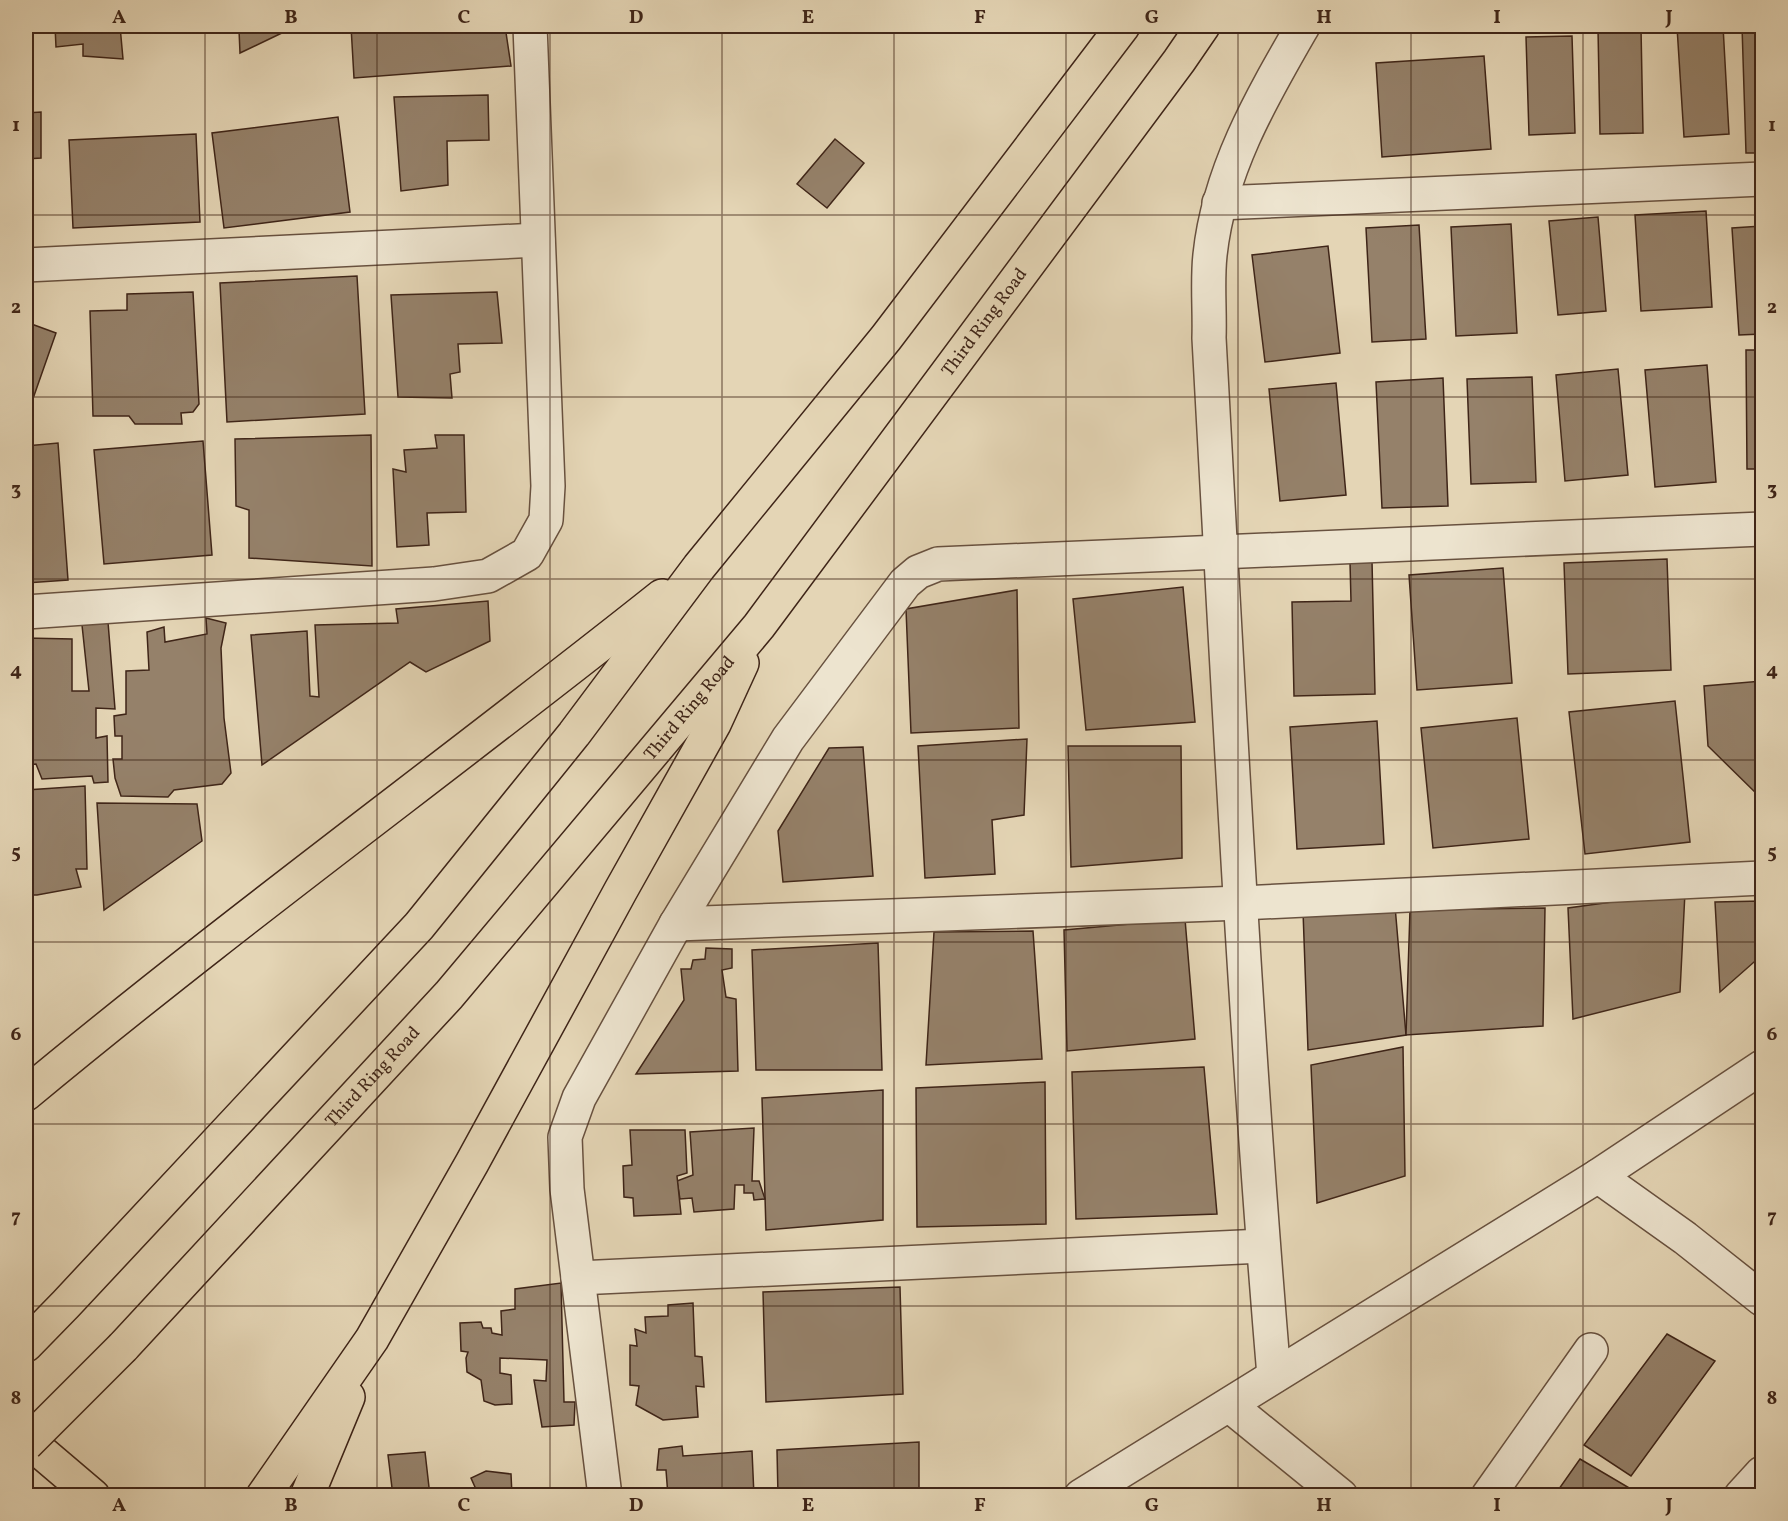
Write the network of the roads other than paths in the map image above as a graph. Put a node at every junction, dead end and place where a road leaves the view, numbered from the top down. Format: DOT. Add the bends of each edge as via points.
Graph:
graph roads {
  1 [pos="530,26"];
  2 [pos="1123,26"];
  3 [pos="1203,26"];
  4 [pos="1303,26"];
  5 [pos="1762,179"];
  6 [pos="1219,203"];
  7 [pos="538,240"];
  8 [pos="26,265"];
  9 [pos="1762,529"];
  10 [pos="1221,552"];
  11 [pos="699,567"];
  12 [pos="26,612"];
  13 [pos="759,626"];
  14 [pos="1762,878"];
  15 [pos="1241,903"];
  16 [pos="676,924"];
  17 [pos="1762,1067"];
  18 [pos="26,1094"];
  19 [pos="1598,1176"];
  20 [pos="1263,1246"];
  21 [pos="578,1278"];
  22 [pos="1762,1299"];
  23 [pos="372,1339"];
  24 [pos="26,1345"];
  25 [pos="1591,1350"];
  26 [pos="1274,1377"];
  27 [pos="1229,1405"];
  28 [pos="26,1438"];
  29 [pos="26,1444"];
  30 [pos="1762,1473"];
  31 [pos="93,1496"];
  32 [pos="263,1496"];
  33 [pos="308,1496"];
  34 [pos="605,1496"];
  35 [pos="1081,1496"];
  36 [pos="1341,1496"];
  37 [pos="1488,1496"];
  38 [pos="1742,1496"];
  1 -- 7 [label="street"];
  2 -- 11 [label="main road" via="886,338"];
  3 -- 13 [label="main road, Third Ring Road"];
  4 -- 6 [label="street" via="1241,140"];
  5 -- 6 [label="street"];
  6 -- 10 [label="street" via="1210,255 1209,338"];
  7 -- 8 [label="street"];
  7 -- 12 [label="street" via="549,486 546,520 527,554 488,576 434,585"];
  9 -- 10 [label="street"];
  10 -- 15 [label="street"];
  10 -- 16 [label="street" via="938,564 918,572 904,583 788,739"];
  11 -- 18 [label="main road" via="142,998"];
  11 -- 24 [label="main road" via="574,734 419,926"];
  13 -- 23 [label="main road" via="714,724"];
  13 -- 29 [label="main road, Third Ring Road, bridge" via="449,995 123,1347"];
  14 -- 15 [label="street"];
  15 -- 16 [label="street"];
  15 -- 20 [label="street"];
  16 -- 21 [label="street" via="579,1098 565,1137"];
  17 -- 19 [label="street"];
  19 -- 22 [label="street"];
  19 -- 26 [label="street"];
  20 -- 21 [label="street"];
  20 -- 26 [label="street"];
  21 -- 34 [label="street"];
  23 -- 32 [label="main road"];
  23 -- 33 [label="main road"];
  25 -- 37 [label="street"];
  26 -- 27 [label="street"];
  27 -- 35 [label="street"];
  27 -- 36 [label="street"];
  28 -- 31 [label="main road"];
  30 -- 38 [label="street"];
}
